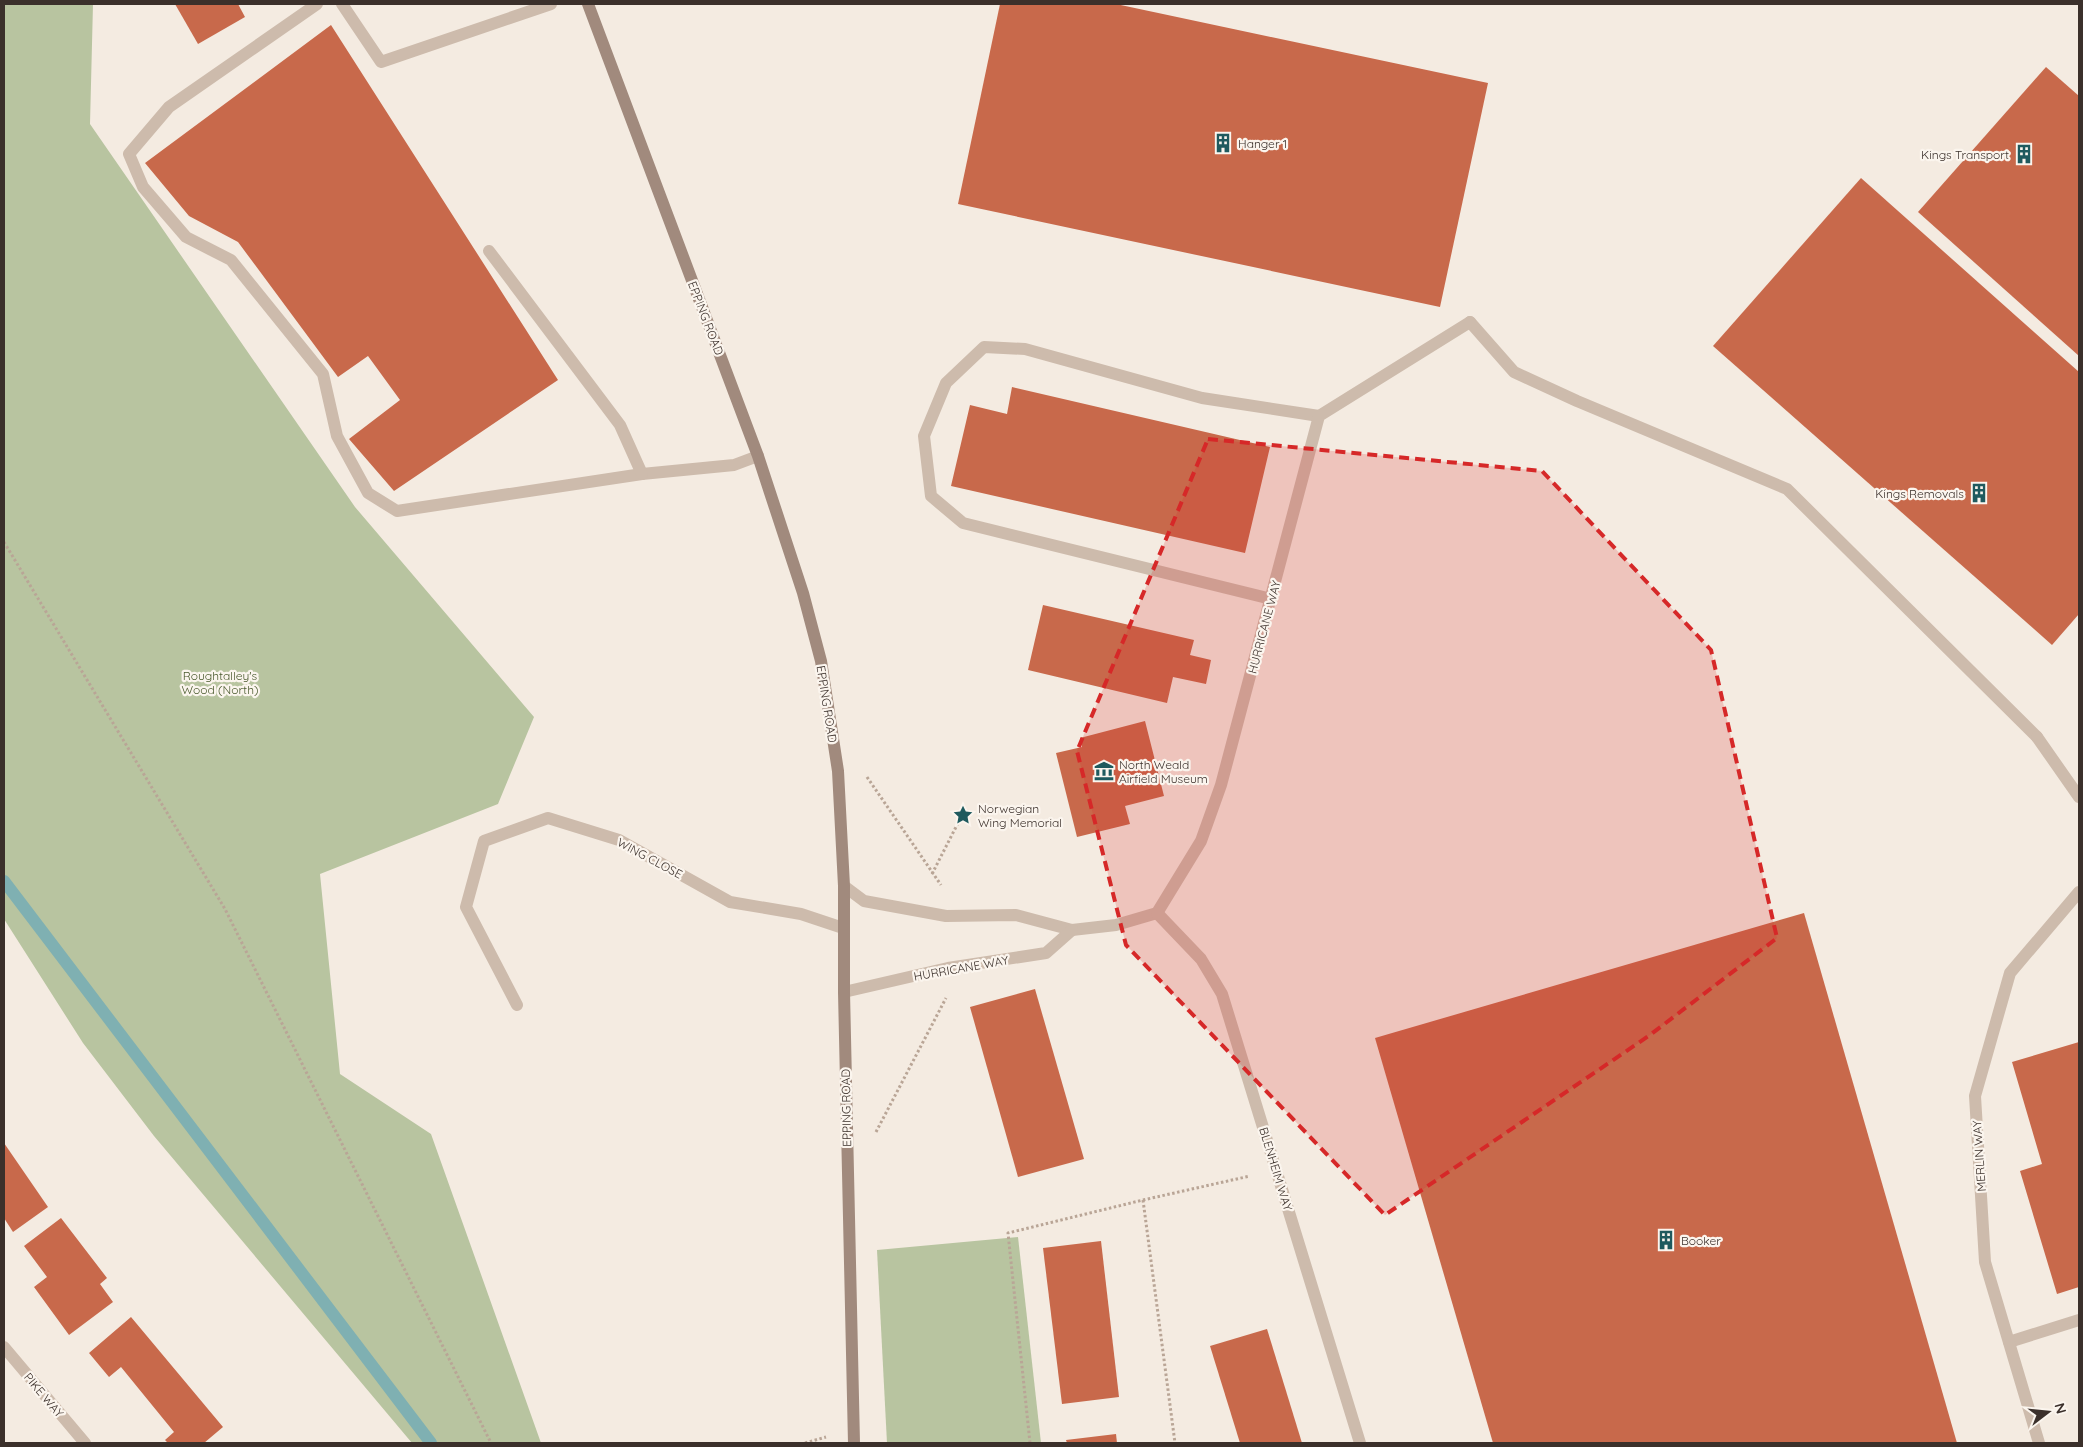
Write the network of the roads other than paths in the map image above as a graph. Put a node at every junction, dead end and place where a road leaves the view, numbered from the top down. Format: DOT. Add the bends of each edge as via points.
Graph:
graph roads {
  1 [pos="317,4"];
  2 [pos="342,4"];
  3 [pos="551,4"];
  4 [pos="588,4"];
  5 [pos="489,251"];
  6 [pos="1319,416"];
  7 [pos="758,456"];
  8 [pos="642,474"];
  9 [pos="1271,599"];
  10 [pos="2079,797"];
  11 [pos="844,886"];
  12 [pos="2079,892"];
  13 [pos="1158,913"];
  14 [pos="843,928"];
  15 [pos="1072,930"];
  16 [pos="844,992"];
  17 [pos="517,1005"];
  18 [pos="2079,1320"];
  19 [pos="2009,1342"];
  20 [pos="4,1347"];
  21 [pos="85,1443"];
  22 [pos="854,1443"];
  23 [pos="1360,1443"];
  24 [pos="2040,1443"];
  1 -- 8 [label="street" via="169,107 129,154 143,187 186,237 231,260 323,374 338,436 359,477 368,493 397,511"];
  2 -- 3 [label="street" via="381,62"];
  4 -- 7 [label="main road, EPPING ROAD"];
  5 -- 8 [label="street" via="620,425"];
  6 -- 9 [label="street, HURRICANE WAY"];
  6 -- 9 [label="street" via="1202,398 1025,349 984,347 946,383 924,436 931,496 963,522"];
  6 -- 10 [label="street" via="1470,322 1514,372 1787,489 2037,737"];
  7 -- 8 [label="street" via="734,465"];
  7 -- 11 [label="main road, EPPING ROAD" via="803,593 821,660 838,771"];
  9 -- 13 [label="street, HURRICANE WAY" via="1221,785 1205,831"];
  11 -- 14 [label="main road, EPPING ROAD"];
  11 -- 15 [label="street" via="864,901 946,916 1016,915"];
  12 -- 19 [label="street, MERLIN WAY" via="2010,973 1975,1096 1985,1262"];
  13 -- 15 [label="street" via="1116,925"];
  13 -- 23 [label="street, BLENHEIM WAY" via="1201,959 1222,994"];
  14 -- 16 [label="main road, EPPING ROAD"];
  14 -- 17 [label="street, WING CLOSE" via="801,914 730,902 619,840 548,818 484,841 466,907"];
  15 -- 16 [label="street, HURRICANE WAY" via="1046,953 948,968"];
  16 -- 22 [label="main road, EPPING ROAD"];
  18 -- 19 [label="street"];
  19 -- 24 [label="street, MERLIN WAY"];
  20 -- 21 [label="street, PIKE WAY"];
}
